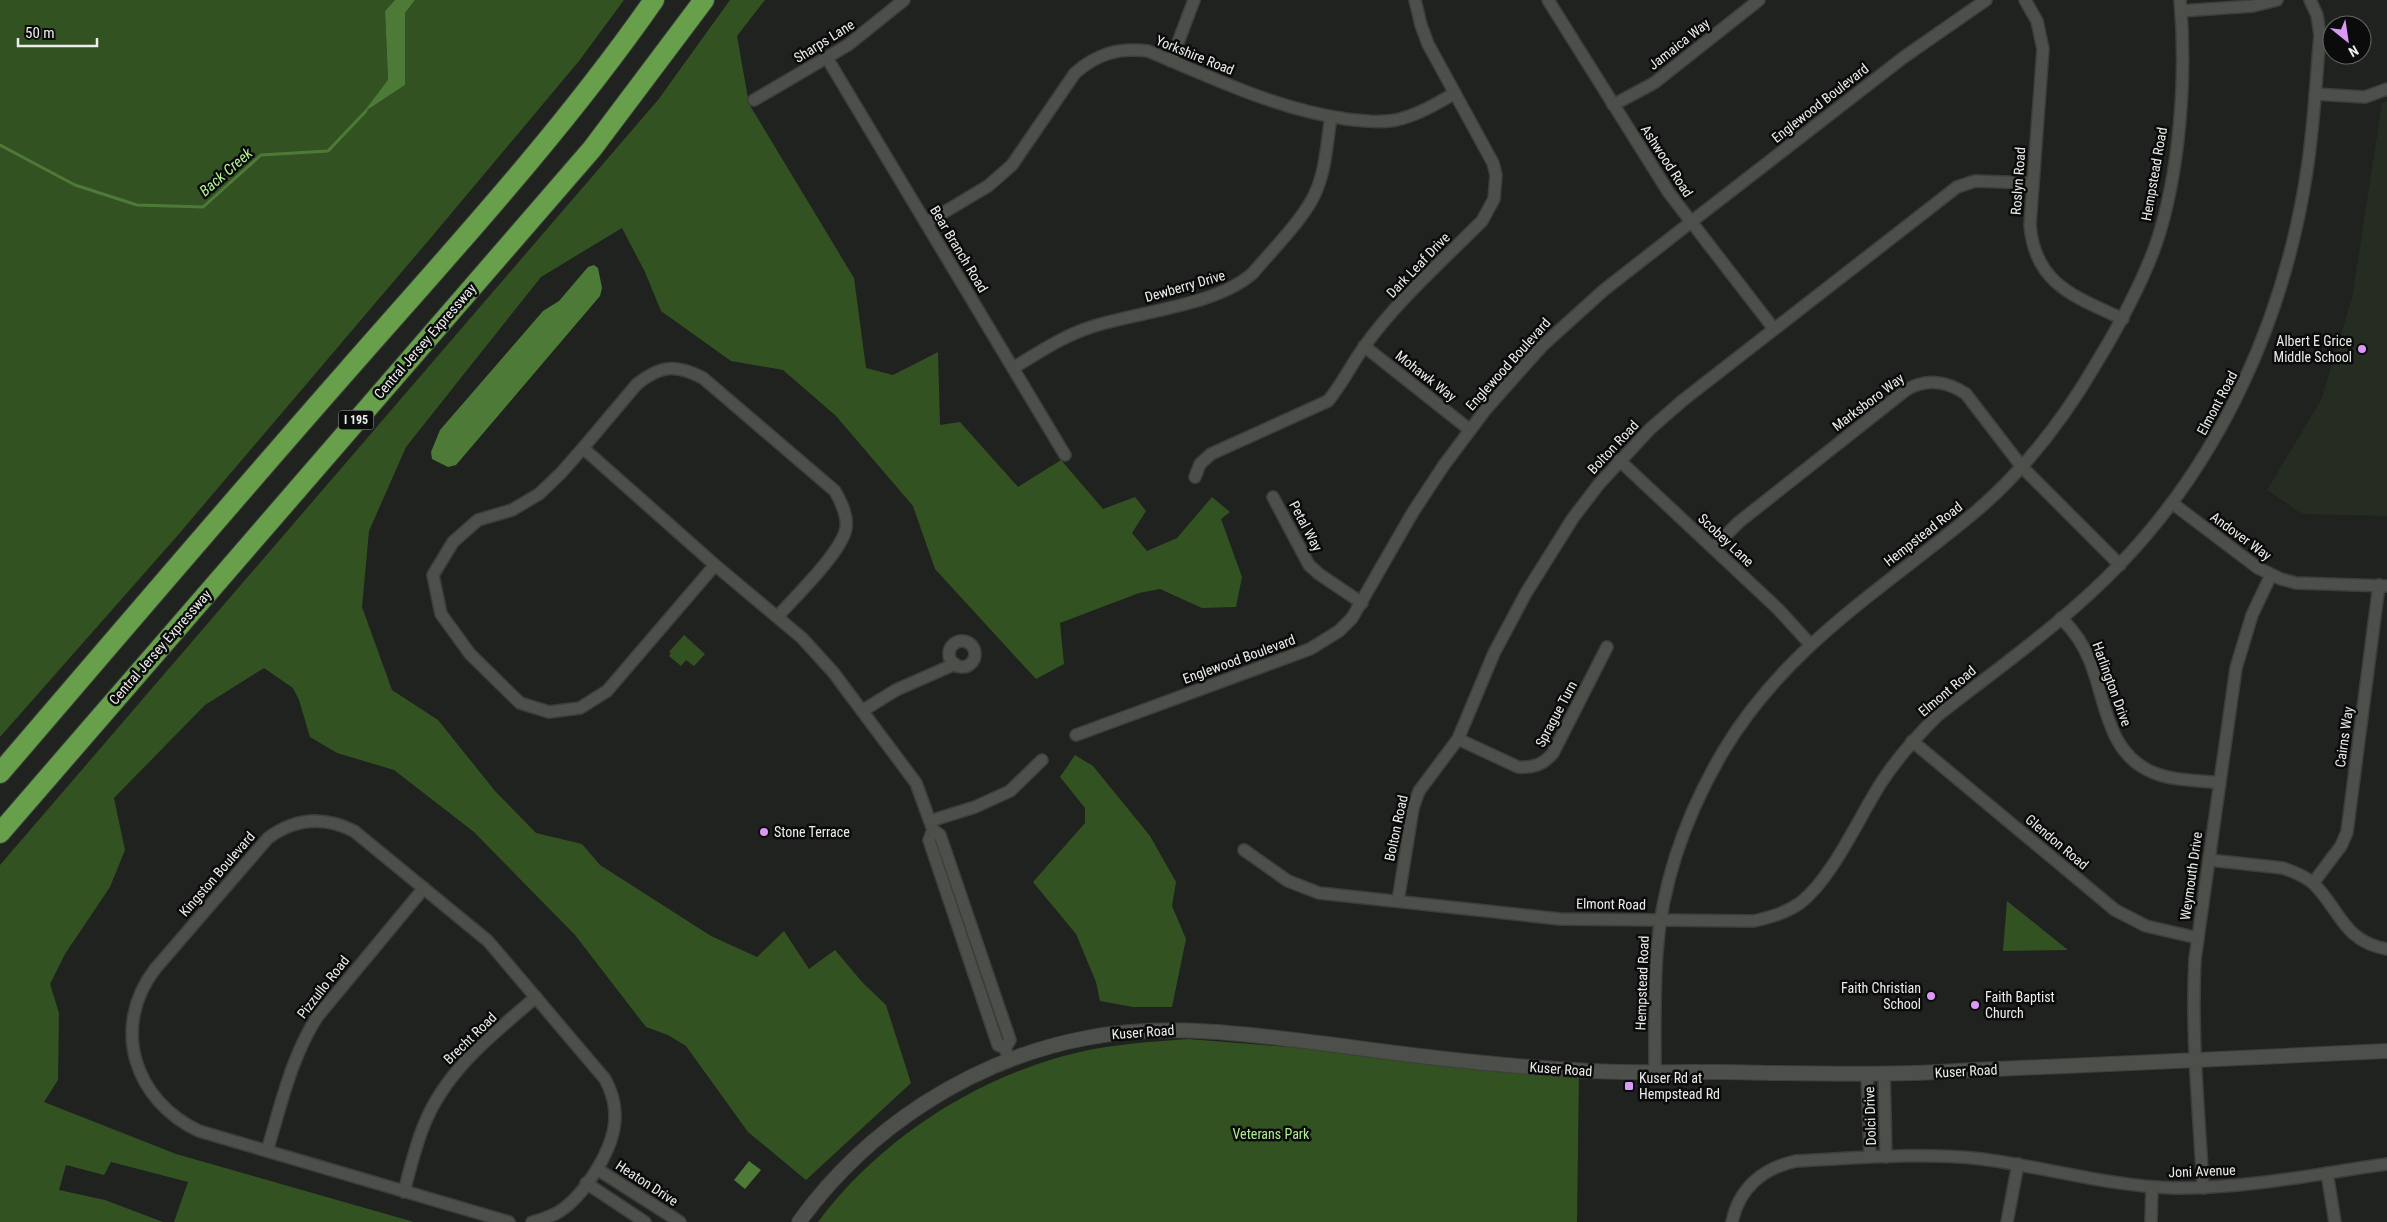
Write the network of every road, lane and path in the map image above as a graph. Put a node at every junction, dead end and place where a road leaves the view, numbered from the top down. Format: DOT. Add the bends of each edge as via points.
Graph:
graph roads {
  1 [pos="654,0"];
  2 [pos="704,0"];
  3 [pos="904,0"];
  4 [pos="1194,0"];
  5 [pos="1415,0"];
  6 [pos="1548,0"];
  7 [pos="1759,0"];
  8 [pos="1986,0"];
  9 [pos="2025,0"];
  10 [pos="2277,0"];
  11 [pos="2310,0"];
  12 [pos="2180,5"];
  13 [pos="827,58"];
  14 [pos="1172,61"];
  15 [pos="2387,89"];
  16 [pos="1455,93"];
  17 [pos="2315,94"];
  18 [pos="754,100"];
  19 [pos="1613,105"];
  20 [pos="1331,117"];
  21 [pos="2032,183"];
  22 [pos="1691,222"];
  23 [pos="926,223"];
  24 [pos="2123,319"];
  25 [pos="1774,329"];
  26 [pos="1364,346"];
  27 [pos="1013,368"];
  28 [pos="1470,430"];
  29 [pos="584,448"];
  30 [pos="1066,455"];
  31 [pos="1620,460"];
  32 [pos="2022,467"];
  33 [pos="1195,476"];
  34 [pos="1274,497"];
  35 [pos="2172,503"];
  36 [pos="1713,548"];
  37 [pos="715,565"];
  38 [pos="2120,565"];
  39 [pos="2271,576"];
  40 [pos="2383,586"];
  41 [pos="1362,603"];
  42 [pos="777,617"];
  43 [pos="2061,618"];
  44 [pos="1810,644"];
  45 [pos="1607,647"];
  46 [pos="955,664"];
  47 [pos="862,711"];
  48 [pos="1076,735"];
  49 [pos="1458,739"];
  50 [pos="1912,741"];
  51 [pos="1042,760"];
  52 [pos="0,773"];
  53 [pos="2220,783"];
  54 [pos="932,826"];
  55 [pos="0,834"];
  56 [pos="1244,850"];
  57 [pos="2209,860"];
  58 [pos="2313,884"];
  59 [pos="424,888"];
  60 [pos="1398,901"];
  61 [pos="1661,920"];
  62 [pos="974,936"];
  63 [pos="2198,938"];
  64 [pos="962,940"];
  65 [pos="2387,949"];
  66 [pos="536,997"];
  67 [pos="2387,1052"];
  68 [pos="1007,1054"];
  69 [pos="2196,1061"];
  70 [pos="1655,1072"];
  71 [pos="1884,1073"];
  72 [pos="1867,1074"];
  73 [pos="267,1151"];
  74 [pos="1886,1157"];
  75 [pos="1870,1158"];
  76 [pos="2018,1164"];
  77 [pos="2387,1164"];
  78 [pos="597,1169"];
  79 [pos="2327,1173"];
  80 [pos="586,1184"];
  81 [pos="2152,1186"];
  82 [pos="2203,1188"];
  83 [pos="404,1192"];
  84 [pos="509,1222"];
  85 [pos="532,1222"];
  86 [pos="646,1222"];
  87 [pos="680,1222"];
  88 [pos="798,1222"];
  89 [pos="1732,1222"];
  90 [pos="2007,1222"];
  91 [pos="2151,1222"];
  92 [pos="2335,1222"];
  1 -- 52 [label="highway, I 195" via="617,54 537,154 308,414"];
  2 -- 55 [label="highway, Central Jersey Expressway / I 195" via="592,149"];
  3 -- 13 [label="street, Sharps Lane" via="874,26"];
  4 -- 14 [label="street"];
  5 -- 16 [label="street, Dark Leaf Drive" via="1428,44"];
  6 -- 19 [label="street, Ashwood Road"];
  7 -- 19 [label="street, Jamaica Way" via="1654,83"];
  8 -- 22 [label="street, Englewood Boulevard" via="1904,57"];
  9 -- 21 [label="street, Roslyn Road" via="2036,21 2043,49"];
  10 -- 12 [label="street" via="2253,6"];
  11 -- 17 [label="street, Elmont Road" via="2317,15 2320,35"];
  12 -- 24 [label="street, Hempstead Road" via="2180,97 2167,201 2156,242"];
  13 -- 18 [label="street, Sharps Lane"];
  13 -- 23 [label="street, Bear Branch Road"];
  14 -- 20 [label="street, Yorkshire Road" via="1275,103"];
  14 -- 23 [label="street, Yorkshire Road" via="1148,52 1122,50 1086,64 1071,79 1002,176"];
  15 -- 17 [label="street" via="2365,97"];
  16 -- 20 [label="street, Yorkshire Road" via="1423,111 1395,120"];
  16 -- 26 [label="street, Dark Leaf Drive" via="1493,163 1496,175 1494,199 1482,221 1398,306"];
  17 -- 35 [label="street, Elmont Road" via="2301,208 2262,340 2225,421"];
  19 -- 22 [label="street, Ashwood Road"];
  20 -- 27 [label="street, Dewberry Drive" via="1322,177 1316,192 1309,205 1243,282 1220,294 1091,327 1066,337"];
  21 -- 24 [label="street, Roslyn Road" via="2031,237 2041,265 2059,287"];
  21 -- 25 [label="street, Bolton Road" via="1975,181 1957,187"];
  22 -- 25 [label="street, Ashwood Road"];
  22 -- 28 [label="street, Englewood Boulevard" via="1566,323 1513,377"];
  23 -- 27 [label="street, Bear Branch Road"];
  24 -- 32 [label="street, Hempstead Road" via="2064,416"];
  25 -- 31 [label="street, Bolton Road" via="1682,401"];
  26 -- 28 [label="street, Mohawk Way"];
  26 -- 33 [label="street, Dark Leaf Drive" via="1328,401 1211,454 1200,464"];
  27 -- 30 [label="street, Bear Branch Road"];
  28 -- 41 [label="street, Englewood Boulevard" via="1413,512"];
  29 -- 37 [label="street"];
  29 -- 37 [label="street" via="539,494 512,510 478,520 453,542 433,575 442,614 470,654 520,703 549,712 580,708 607,691"];
  29 -- 42 [label="street" via="637,384 670,368 686,369 703,378 835,491 845,514 846,528 838,548"];
  31 -- 36 [label="street, Scobey Lane"];
  31 -- 49 [label="street, Bolton Road" via="1572,518 1535,578 1494,653"];
  32 -- 36 [label="street, Marksboro Way" via="1966,394 1946,383 1922,383 1898,396 1739,522"];
  32 -- 38 [label="street, Marksboro Way"];
  32 -- 44 [label="street, Hempstead Road" via="1974,513"];
  34 -- 41 [label="street, Petal Way" via="1309,564"];
  35 -- 38 [label="street, Elmont Road"];
  35 -- 39 [label="street, Andover Way"];
  36 -- 44 [label="street, Scobey Lane"];
  37 -- 42 [label="street"];
  38 -- 43 [label="street, Elmont Road"];
  39 -- 40 [label="street, Andover Way" via="2296,582"];
  39 -- 53 [label="street, Weymouth Drive" via="2252,615 2236,668"];
  40 -- 58 [label="street, Cairns Way" via="2346,832 2338,852"];
  41 -- 48 [label="street, Englewood Boulevard" via="1340,631 1310,649"];
  42 -- 47 [label="street" via="808,644"];
  43 -- 50 [label="street, Elmont Road" via="1937,716"];
  43 -- 53 [label="street, Harlington Drive" via="2083,644 2113,734 2129,758 2164,776"];
  44 -- 61 [label="street, Hempstead Road" via="1749,712 1707,780 1679,845"];
  45 -- 49 [label="street, Sprague Turn" via="1547,760 1528,768 1515,766"];
  46 -- 47 [label="street" via="896,690"];
  47 -- 54 [label="street" via="916,783"];
  49 -- 60 [label="street, Bolton Road" via="1415,801"];
  50 -- 61 [label="street, Elmont Road" via="1880,785 1820,884 1800,903 1771,918"];
  50 -- 63 [label="street, Glendon Road" via="2116,910 2146,926"];
  51 -- 54 [label="street" via="1010,791"];
  53 -- 57 [label="street, Weymouth Drive"];
  54 -- 62 [label="street" via="940,835"];
  54 -- 64 [label="street" via="929,840"];
  56 -- 60 [label="street, Elmont Road" via="1288,882 1302,888 1319,893"];
  57 -- 58 [label="street" via="2283,868"];
  57 -- 63 [label="street, Weymouth Drive"];
  58 -- 65 [label="street" via="2354,936"];
  59 -- 66 [label="street, Kingston Boulevard" via="488,941"];
  59 -- 73 [label="street, Pizzullo Road" via="306,1034 291,1069"];
  59 -- 73 [label="street, Kingston Boulevard" via="343,825 316,820 290,825 268,838 151,975 136,1006 132,1038 138,1068 151,1093 167,1111 185,1124"];
  60 -- 61 [label="street, Elmont Road" via="1560,918"];
  61 -- 70 [label="street, Hempstead Road" via="1655,980"];
  62 -- 64 [label="street"];
  62 -- 68 [label="street" via="1010,1040"];
  63 -- 69 [label="street, Weymouth Drive" via="2193,989"];
  64 -- 68 [label="street" via="998,1045"];
  66 -- 78 [label="street, Kingston Boulevard" via="600,1072 610,1090 616,1116 614,1130"];
  66 -- 83 [label="street, Brecht Road" via="478,1047 447,1083 424,1125"];
  67 -- 69 [label="street, Kuser Road"];
  68 -- 70 [label="street, Kuser Road" via="1088,1037 1165,1029 1279,1038 1553,1069"];
  68 -- 88 [label="street, Kuser Road" via="896,1124 846,1167"];
  69 -- 71 [label="street, Kuser Road"];
  69 -- 82 [label="street, Weymouth Drive"];
  70 -- 72 [label="street, Kuser Road"];
  71 -- 72 [label="street, Kuser Road"];
  71 -- 74 [label="street, Dolci Drive"];
  72 -- 75 [label="street, Dolci Drive"];
  73 -- 83 [label="street, Kingston Boulevard"];
  74 -- 75 [label="street, Joni Avenue"];
  74 -- 76 [label="street, Joni Avenue" via="1950,1157"];
  75 -- 89 [label="street, Joni Avenue" via="1796,1160 1770,1169 1748,1186"];
  76 -- 81 [label="street, Joni Avenue" via="2124,1184"];
  76 -- 90 [label="street"];
  77 -- 79 [label="street, Joni Avenue"];
  78 -- 80 [label="street, Kingston Boulevard"];
  78 -- 87 [label="street, Heaton Drive"];
  79 -- 82 [label="street, Joni Avenue"];
  79 -- 92 [label="street"];
  80 -- 85 [label="street, Kingston Boulevard" via="562,1209"];
  80 -- 86 [label="street"];
  81 -- 82 [label="street, Joni Avenue"];
  81 -- 91 [label="street"];
  83 -- 84 [label="street, Kingston Boulevard"];
}
